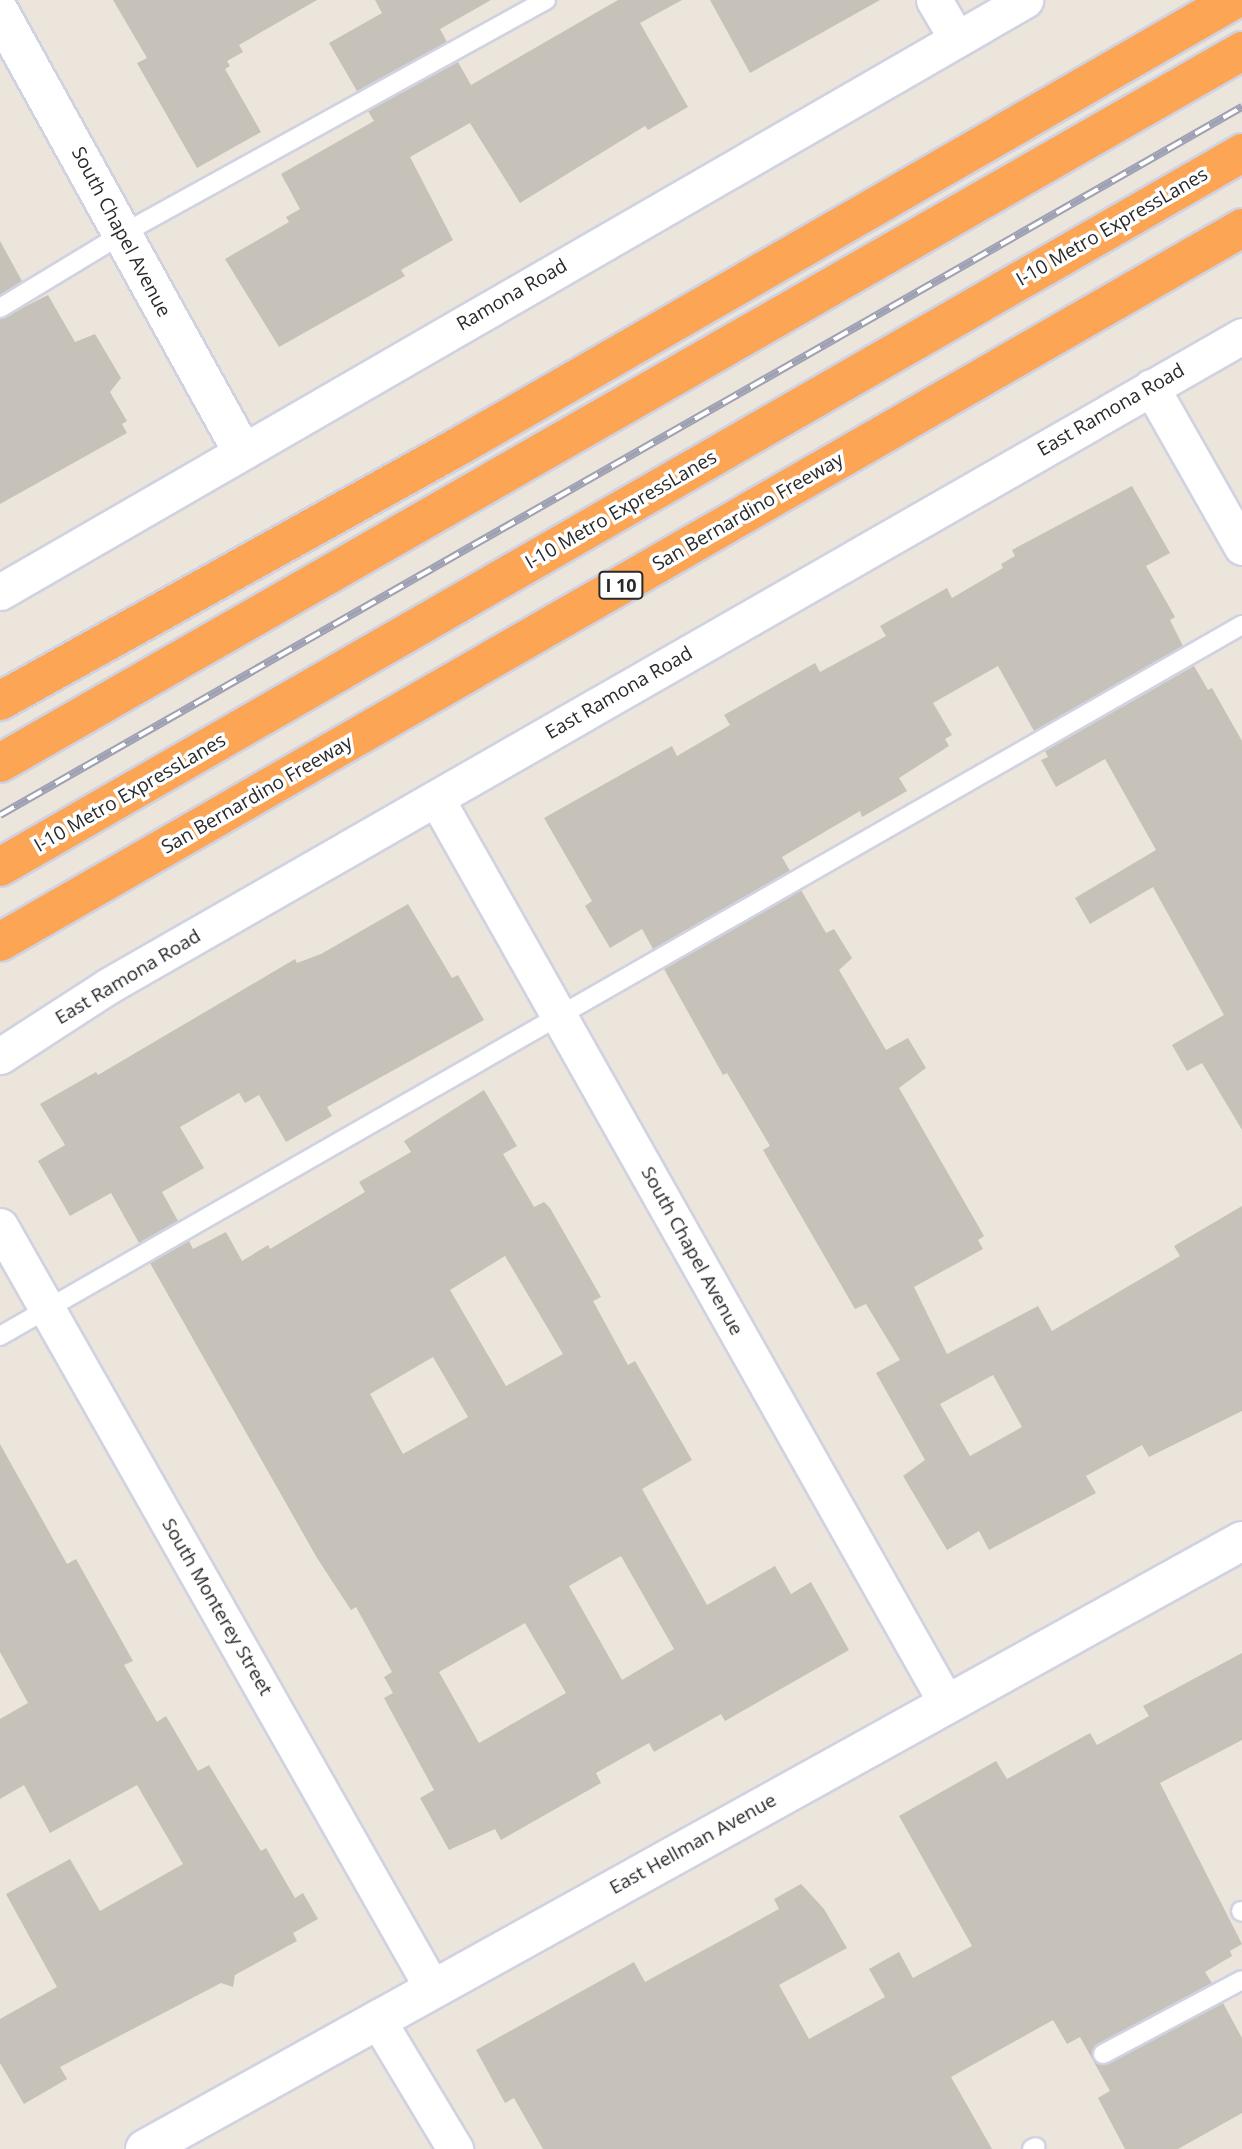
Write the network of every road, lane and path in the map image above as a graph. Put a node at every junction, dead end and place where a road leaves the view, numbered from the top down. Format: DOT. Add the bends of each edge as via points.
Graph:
graph roads {
  1 [pos="546,0"];
  2 [pos="934,0"];
  3 [pos="1025,0"];
  4 [pos="1234,0"];
  5 [pos="0,13"];
  6 [pos="957,39"];
  7 [pos="1242,51"];
  8 [pos="1242,153"];
  9 [pos="1242,228"];
  10 [pos="124,233"];
  11 [pos="0,308"];
  12 [pos="1242,336"];
  13 [pos="1151,387"];
  14 [pos="242,451"];
  15 [pos="1242,547"];
  16 [pos="0,592"];
  17 [pos="1242,625"];
  18 [pos="0,701"];
  19 [pos="0,763"];
  20 [pos="436,798"];
  21 [pos="0,867"];
  22 [pos="0,942"];
  23 [pos="559,1015"];
  24 [pos="0,1056"];
  25 [pos="0,1226"];
  26 [pos="48,1309"];
  27 [pos="0,1336"];
  28 [pos="1242,1541"];
  29 [pos="947,1704"];
  30 [pos="1242,1980"];
  31 [pos="433,1989"];
  32 [pos="377,2019"];
  33 [pos="1103,2054"];
  34 [pos="145,2149"];
  35 [pos="455,2149"];
  1 -- 10 [label="lane"];
  2 -- 6 [label="street"];
  3 -- 6 [label="street, Ramona Road"];
  4 -- 18 [label="highway" via="463,444"];
  5 -- 10 [label="street, South Chapel Avenue"];
  6 -- 14 [label="street, Ramona Road"];
  7 -- 19 [label="highway"];
  8 -- 21 [label="highway, I-10 Metro ExpressLanes"];
  9 -- 22 [label="highway, San Bernardino Freeway / I 10"];
  10 -- 11 [label="lane"];
  10 -- 14 [label="street, South Chapel Avenue" via="213,405"];
  12 -- 13 [label="street, East Ramona Road"];
  13 -- 15 [label="street"];
  13 -- 20 [label="street, East Ramona Road"];
  14 -- 16 [label="street, Ramona Road"];
  17 -- 23 [label="lane"];
  20 -- 23 [label="street, South Chapel Avenue"];
  20 -- 24 [label="street, East Ramona Road" via="108,986"];
  23 -- 26 [label="lane"];
  23 -- 29 [label="street, South Chapel Avenue"];
  25 -- 26 [label="street, South Monterey Street"];
  26 -- 27 [label="lane"];
  26 -- 31 [label="street, South Monterey Street"];
  28 -- 29 [label="street, East Hellman Avenue"];
  29 -- 31 [label="street, East Hellman Avenue"];
  30 -- 33 [label="lane"];
  31 -- 32 [label="street, East Hellman Avenue"];
  32 -- 34 [label="street, East Hellman Avenue"];
  32 -- 35 [label="street"];
}
